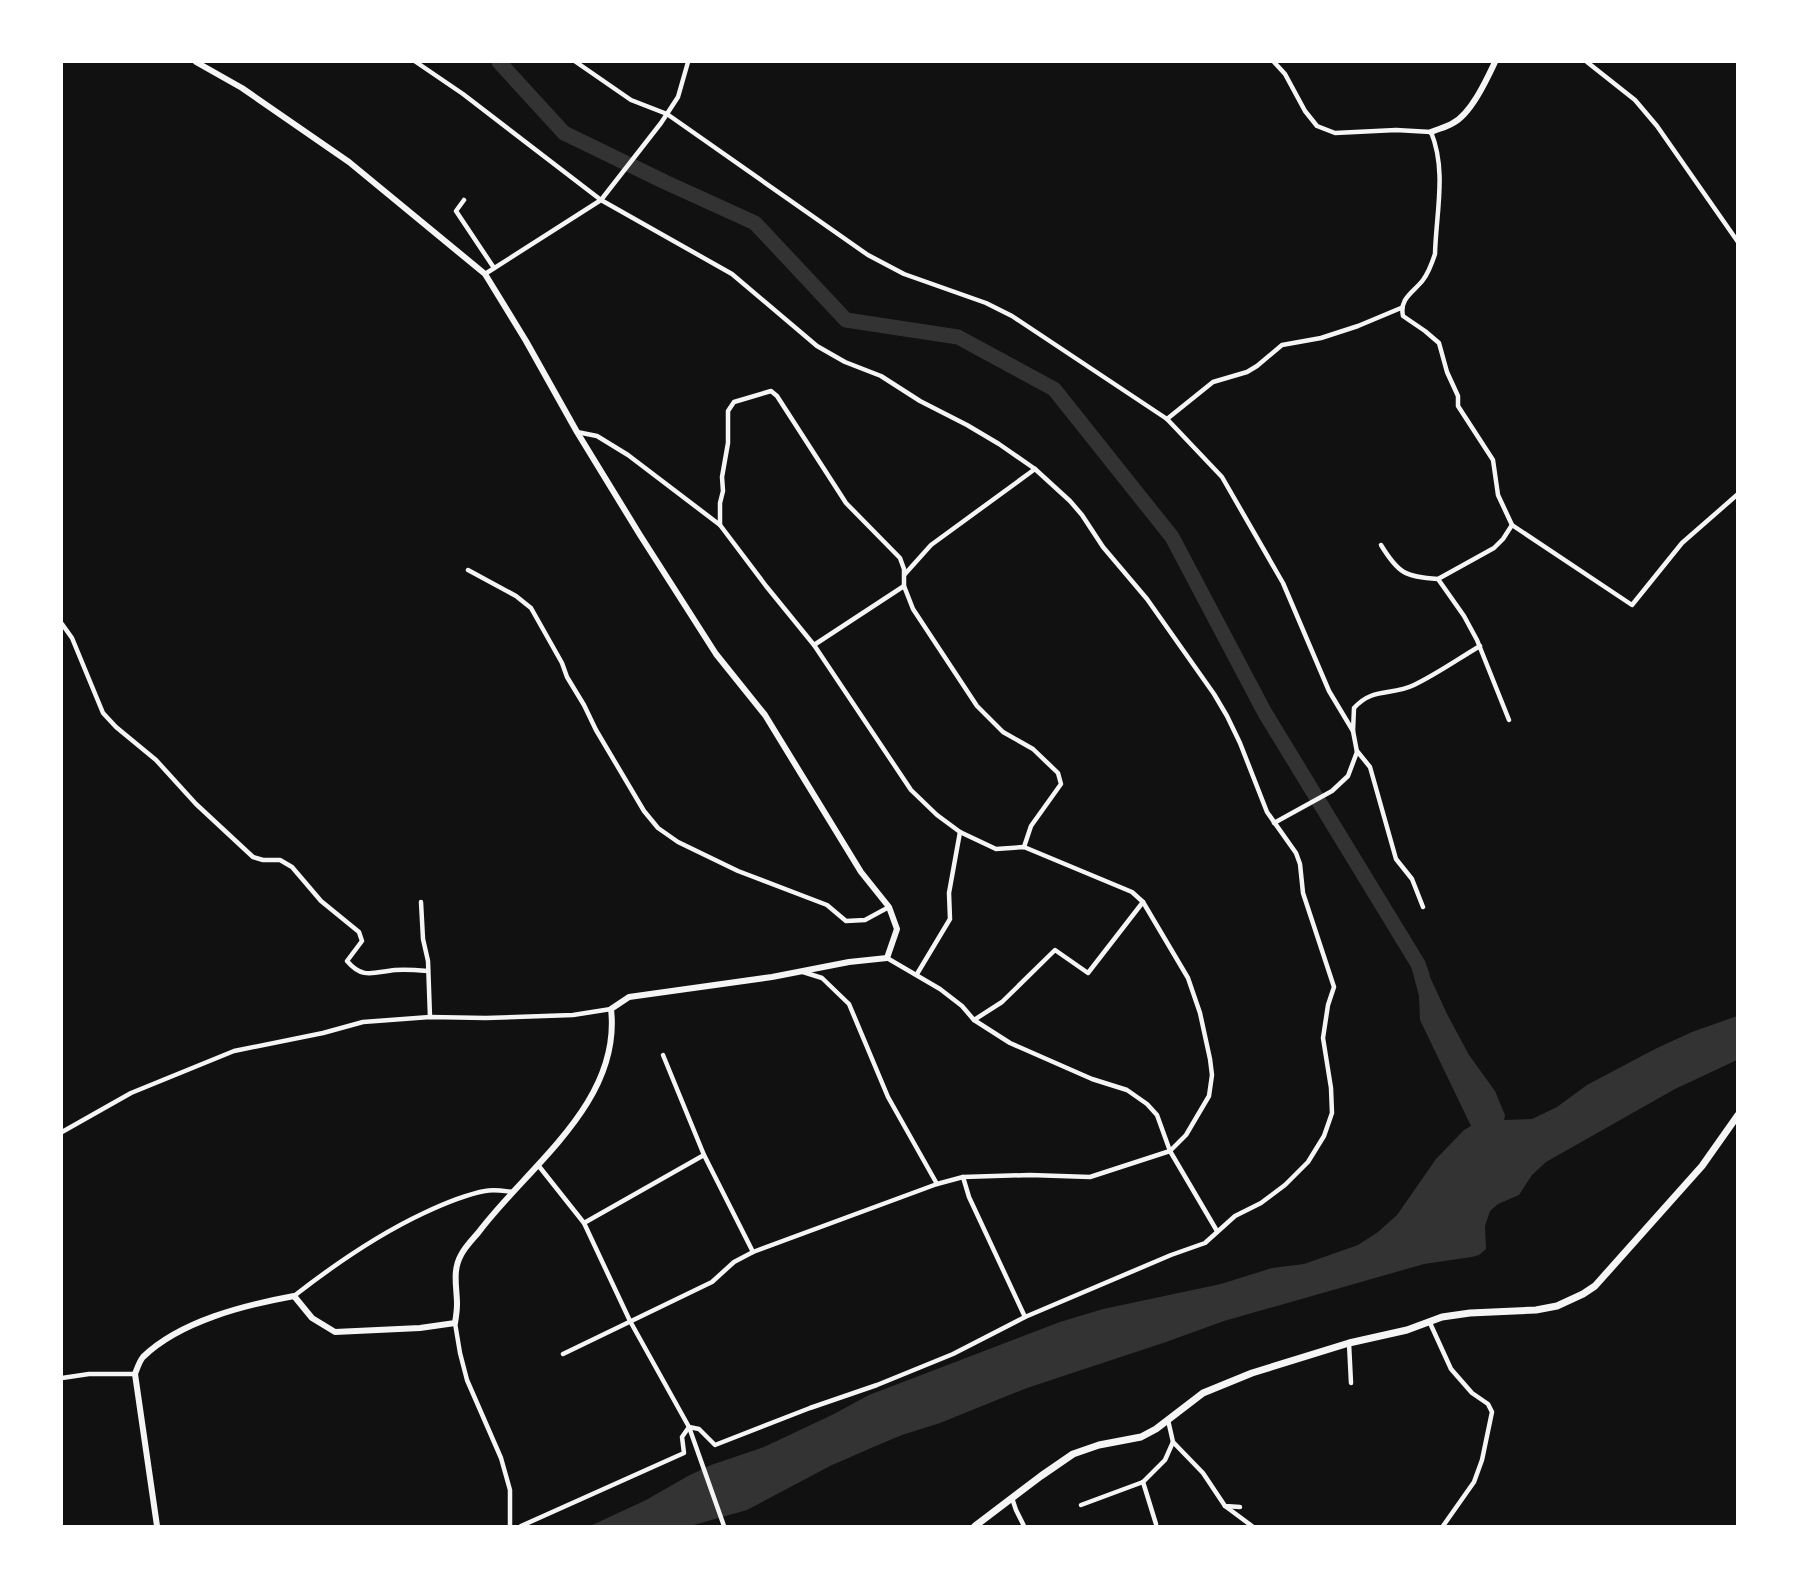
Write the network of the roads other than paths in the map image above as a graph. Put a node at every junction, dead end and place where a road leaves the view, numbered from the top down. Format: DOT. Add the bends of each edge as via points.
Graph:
graph roads {
  1 [pos="196,62"];
  2 [pos="416,62"];
  3 [pos="576,62"];
  4 [pos="688,62"];
  5 [pos="1274,62"];
  6 [pos="1495,62"];
  7 [pos="1587,62"];
  8 [pos="667,114"];
  9 [pos="1431,132"];
  10 [pos="464,200"];
  11 [pos="602,200"];
  12 [pos="1737,243"];
  13 [pos="494,268"];
  14 [pos="485,274"];
  15 [pos="1401,308"];
  16 [pos="1167,419"];
  17 [pos="577,432"];
  18 [pos="1035,469"];
  19 [pos="1737,494"];
  20 [pos="720,525"];
  21 [pos="1512,525"];
  22 [pos="1381,544"];
  23 [pos="468,570"];
  24 [pos="904,575"];
  25 [pos="1438,579"];
  26 [pos="904,586"];
  27 [pos="62,624"];
  28 [pos="814,645"];
  29 [pos="1479,646"];
  30 [pos="1509,720"];
  31 [pos="1353,731"];
  32 [pos="1357,750"];
  33 [pos="1274,824"];
  34 [pos="960,832"];
  35 [pos="1023,847"];
  36 [pos="421,902"];
  37 [pos="1143,902"];
  38 [pos="889,907"];
  39 [pos="1423,907"];
  40 [pos="887,958"];
  41 [pos="428,971"];
  42 [pos="803,972"];
  43 [pos="916,974"];
  44 [pos="611,1009"];
  45 [pos="430,1017"];
  46 [pos="974,1020"];
  47 [pos="663,1055"];
  48 [pos="1737,1115"];
  49 [pos="62,1132"];
  50 [pos="1170,1151"];
  51 [pos="704,1155"];
  52 [pos="538,1165"];
  53 [pos="963,1177"];
  54 [pos="937,1184"];
  55 [pos="513,1192"];
  56 [pos="584,1223"];
  57 [pos="1217,1231"];
  58 [pos="753,1252"];
  59 [pos="294,1296"];
  60 [pos="1025,1317"];
  61 [pos="630,1321"];
  62 [pos="455,1323"];
  63 [pos="1430,1323"];
  64 [pos="1349,1343"];
  65 [pos="563,1354"];
  66 [pos="135,1374"];
  67 [pos="62,1377"];
  68 [pos="1351,1383"];
  69 [pos="1168,1420"];
  70 [pos="689,1427"];
  71 [pos="1173,1442"];
  72 [pos="1143,1482"];
  73 [pos="1012,1498"];
  74 [pos="1081,1505"];
  75 [pos="1225,1506"];
  76 [pos="1240,1507"];
  77 [pos="1156,1524"];
  78 [pos="158,1526"];
  79 [pos="510,1527"];
  80 [pos="521,1527"];
  81 [pos="724,1527"];
  82 [pos="975,1527"];
  83 [pos="1024,1527"];
  84 [pos="1252,1527"];
  85 [pos="1443,1527"];
  1 -- 14 [label="street" via="243,88 349,162"];
  2 -- 11 [label="street"];
  3 -- 8 [label="street" via="631,100"];
  4 -- 8 [label="street" via="678,97"];
  5 -- 9 [label="street" via="1317,126 1335,133"];
  6 -- 9 [label="street" via="1463,117"];
  7 -- 12 [label="street" via="1635,100 1657,126"];
  8 -- 11 [label="street"];
  8 -- 16 [label="street" via="868,255 904,274 1012,316"];
  9 -- 15 [label="street" via="1440,167 1434,254 1423,280"];
  10 -- 13 [label="street" via="456,211"];
  11 -- 13 [label="street"];
  11 -- 18 [label="street" via="732,274 817,346 844,362 881,376"];
  13 -- 14 [label="street"];
  14 -- 17 [label="street"];
  15 -- 16 [label="street" via="1321,338 1282,345 1247,372 1213,382"];
  15 -- 21 [label="street" via="1403,316 1439,343 1458,406 1493,460 1498,495"];
  16 -- 31 [label="street" via="1222,477 1283,583 1329,691"];
  17 -- 20 [label="street" via="597,436 628,455"];
  17 -- 38 [label="street" via="716,654 765,715 861,872"];
  18 -- 24 [label="street" via="931,545"];
  18 -- 33 [label="street" via="1082,515 1214,694"];
  19 -- 21 [label="street" via="1682,543 1632,605"];
  20 -- 24 [label="street" via="728,411 734,402 771,391 846,503 900,558"];
  20 -- 28 [label="street"];
  21 -- 25 [label="street" via="1494,548"];
  22 -- 25 [label="street" via="1402,572"];
  23 -- 38 [label="street" via="531,608 596,730 658,828 738,871 827,905 846,921 865,920"];
  24 -- 26 [label="street"];
  25 -- 29 [label="street"];
  26 -- 28 [label="street"];
  26 -- 35 [label="street" via="913,609 977,706 1003,732 1033,748 1058,772 1061,784 1031,826"];
  27 -- 41 [label="street" via="104,712 116,727 156,760 196,804 254,857 280,860 291,867 321,902 359,932 362,941 347,961 355,970 372,975 403,969"];
  28 -- 34 [label="street" via="911,790"];
  29 -- 30 [label="street"];
  29 -- 31 [label="street" via="1416,684 1361,700 1354,708"];
  31 -- 32 [label="street"];
  32 -- 33 [label="street" via="1348,776 1332,791"];
  32 -- 39 [label="street" via="1370,767 1396,859 1412,879"];
  33 -- 57 [label="street" via="1296,853 1303,893 1334,987 1323,1038 1332,1113 1308,1162 1285,1185"];
  34 -- 35 [label="street" via="996,849"];
  34 -- 43 [label="street" via="949,892 950,919"];
  35 -- 37 [label="street" via="1117,885"];
  36 -- 41 [label="street"];
  37 -- 46 [label="street" via="1088,973 1054,950 1002,1002"];
  37 -- 50 [label="street" via="1188,978 1200,1013 1212,1075 1209,1096 1186,1135"];
  38 -- 40 [label="street" via="897,929"];
  40 -- 42 [label="street"];
  40 -- 43 [label="street"];
  41 -- 45 [label="street"];
  42 -- 44 [label="street" via="629,998"];
  42 -- 54 [label="street" via="822,978 849,1004 888,1097"];
  43 -- 46 [label="street" via="962,1006"];
  44 -- 45 [label="street" via="573,1015"];
  44 -- 52 [label="street" via="609,1051 598,1086 573,1124"];
  45 -- 49 [label="street" via="363,1022 234,1051 131,1093"];
  46 -- 50 [label="street" via="1010,1043 1127,1090 1157,1115"];
  47 -- 51 [label="street"];
  48 -- 63 [label="main road" via="1702,1166 1584,1294 1557,1306 1462,1314"];
  50 -- 53 [label="street" via="1090,1176"];
  50 -- 57 [label="street"];
  51 -- 56 [label="street"];
  51 -- 58 [label="street"];
  52 -- 55 [label="street"];
  52 -- 56 [label="street"];
  53 -- 54 [label="street"];
  53 -- 60 [label="street"];
  54 -- 58 [label="street"];
  55 -- 59 [label="street" via="488,1190 423,1214 384,1233"];
  55 -- 62 [label="street" via="461,1254 455,1278"];
  56 -- 61 [label="street"];
  57 -- 60 [label="street" via="1205,1243"];
  58 -- 61 [label="street" via="734,1262 712,1282"];
  59 -- 62 [label="street" via="312,1318 335,1332"];
  59 -- 66 [label="street" via="225,1313 177,1333 142,1359"];
  60 -- 70 [label="street" via="953,1354 715,1445 699,1429"];
  61 -- 65 [label="street"];
  61 -- 70 [label="street"];
  62 -- 79 [label="street" via="467,1380 501,1458 510,1490"];
  63 -- 64 [label="main road"];
  63 -- 85 [label="street" via="1451,1369 1492,1412 1474,1482"];
  64 -- 68 [label="street"];
  64 -- 69 [label="main road" via="1226,1384 1203,1394"];
  66 -- 67 [label="street"];
  66 -- 78 [label="street"];
  69 -- 71 [label="street"];
  69 -- 73 [label="main road" via="1141,1437 1073,1454"];
  70 -- 80 [label="street" via="682,1437 684,1453"];
  70 -- 81 [label="street"];
  71 -- 72 [label="street" via="1165,1460"];
  71 -- 75 [label="street" via="1203,1473"];
  72 -- 74 [label="street"];
  72 -- 77 [label="street"];
  73 -- 82 [label="main road"];
  73 -- 83 [label="street"];
  75 -- 76 [label="street"];
  75 -- 84 [label="street"];
}
